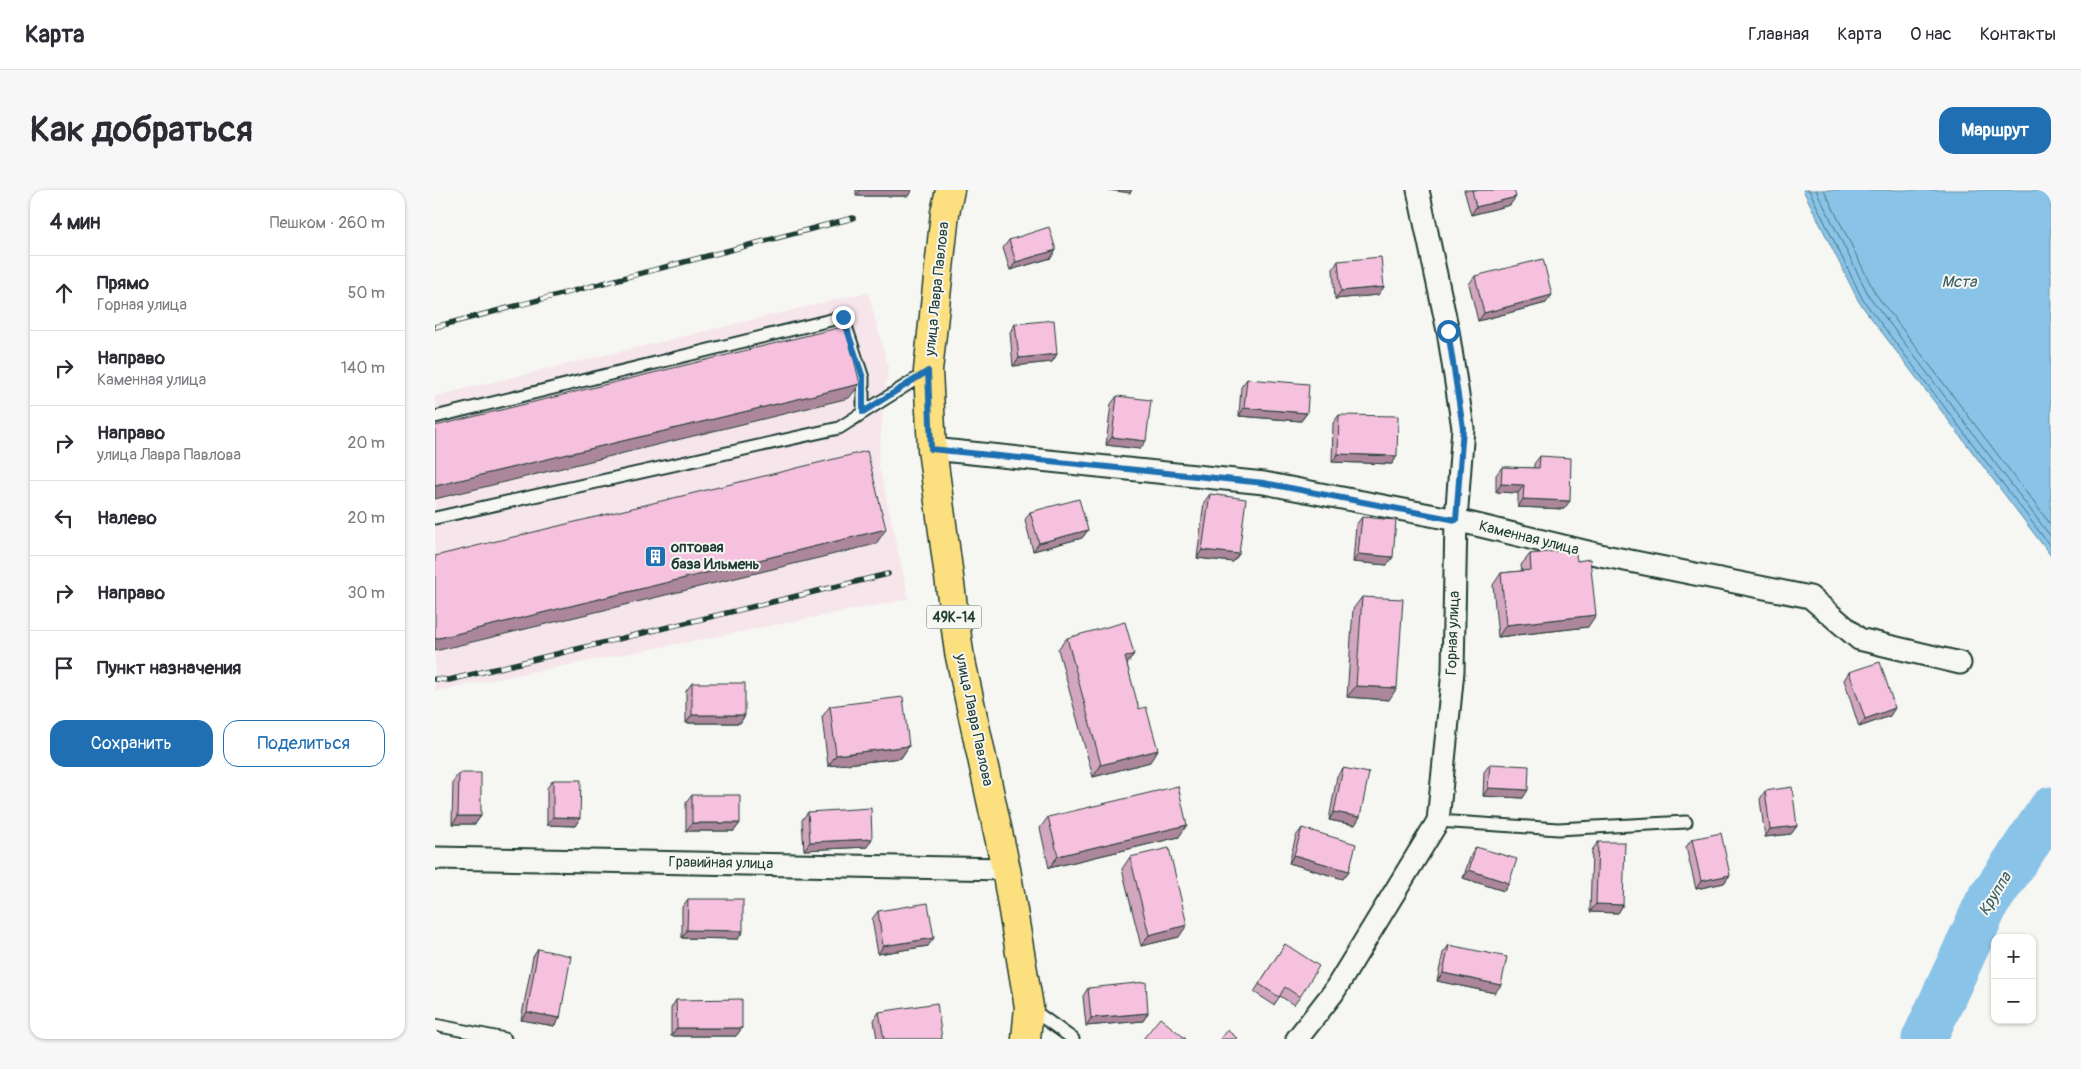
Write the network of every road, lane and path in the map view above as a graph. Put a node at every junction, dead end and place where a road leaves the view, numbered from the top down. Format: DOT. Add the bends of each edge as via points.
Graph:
graph roads {
  1 [pos="950,190"];
  2 [pos="1418,190"];
  3 [pos="928,371"];
  4 [pos="863,412"];
  5 [pos="435,417"];
  6 [pos="931,449"];
  7 [pos="435,518"];
  8 [pos="1456,520"];
  9 [pos="1960,663"];
  10 [pos="1438,821"];
  11 [pos="1686,822"];
  12 [pos="435,858"];
  13 [pos="1006,869"];
  14 [pos="1029,1007"];
  15 [pos="435,1025"];
  16 [pos="505,1039"];
  17 [pos="1026,1039"];
  18 [pos="1073,1039"];
  19 [pos="1297,1039"];
  1 -- 3 [label="main road, улица Лавра Павлова / 49К-14"];
  2 -- 8 [label="street, Горная улица" via="1448,331 1463,428"];
  3 -- 4 [label="lane"];
  3 -- 6 [label="main road, улица Лавра Павлова / 49К-14"];
  4 -- 5 [label="lane" via="863,378 843,317"];
  4 -- 7 [label="lane" via="839,428"];
  6 -- 8 [label="street, Каменная улица" via="1264,483"];
  6 -- 13 [label="main road, улица Лавра Павлова / 49К-14" via="959,652"];
  8 -- 9 [label="street, Каменная улица" via="1600,555 1810,597 1859,640"];
  8 -- 10 [label="street, Горная улица" via="1453,671"];
  10 -- 11 [label="lane" via="1558,829"];
  10 -- 19 [label="street, Горная улица" via="1333,993"];
  12 -- 13 [label="street, Гравийная улица"];
  13 -- 14 [label="main road, улица Лавра Павлова / 49К-14"];
  14 -- 17 [label="main road, улица Лавра Павлова / 49К-14"];
  14 -- 18 [label="lane"];
  15 -- 16 [label="lane"];
}
